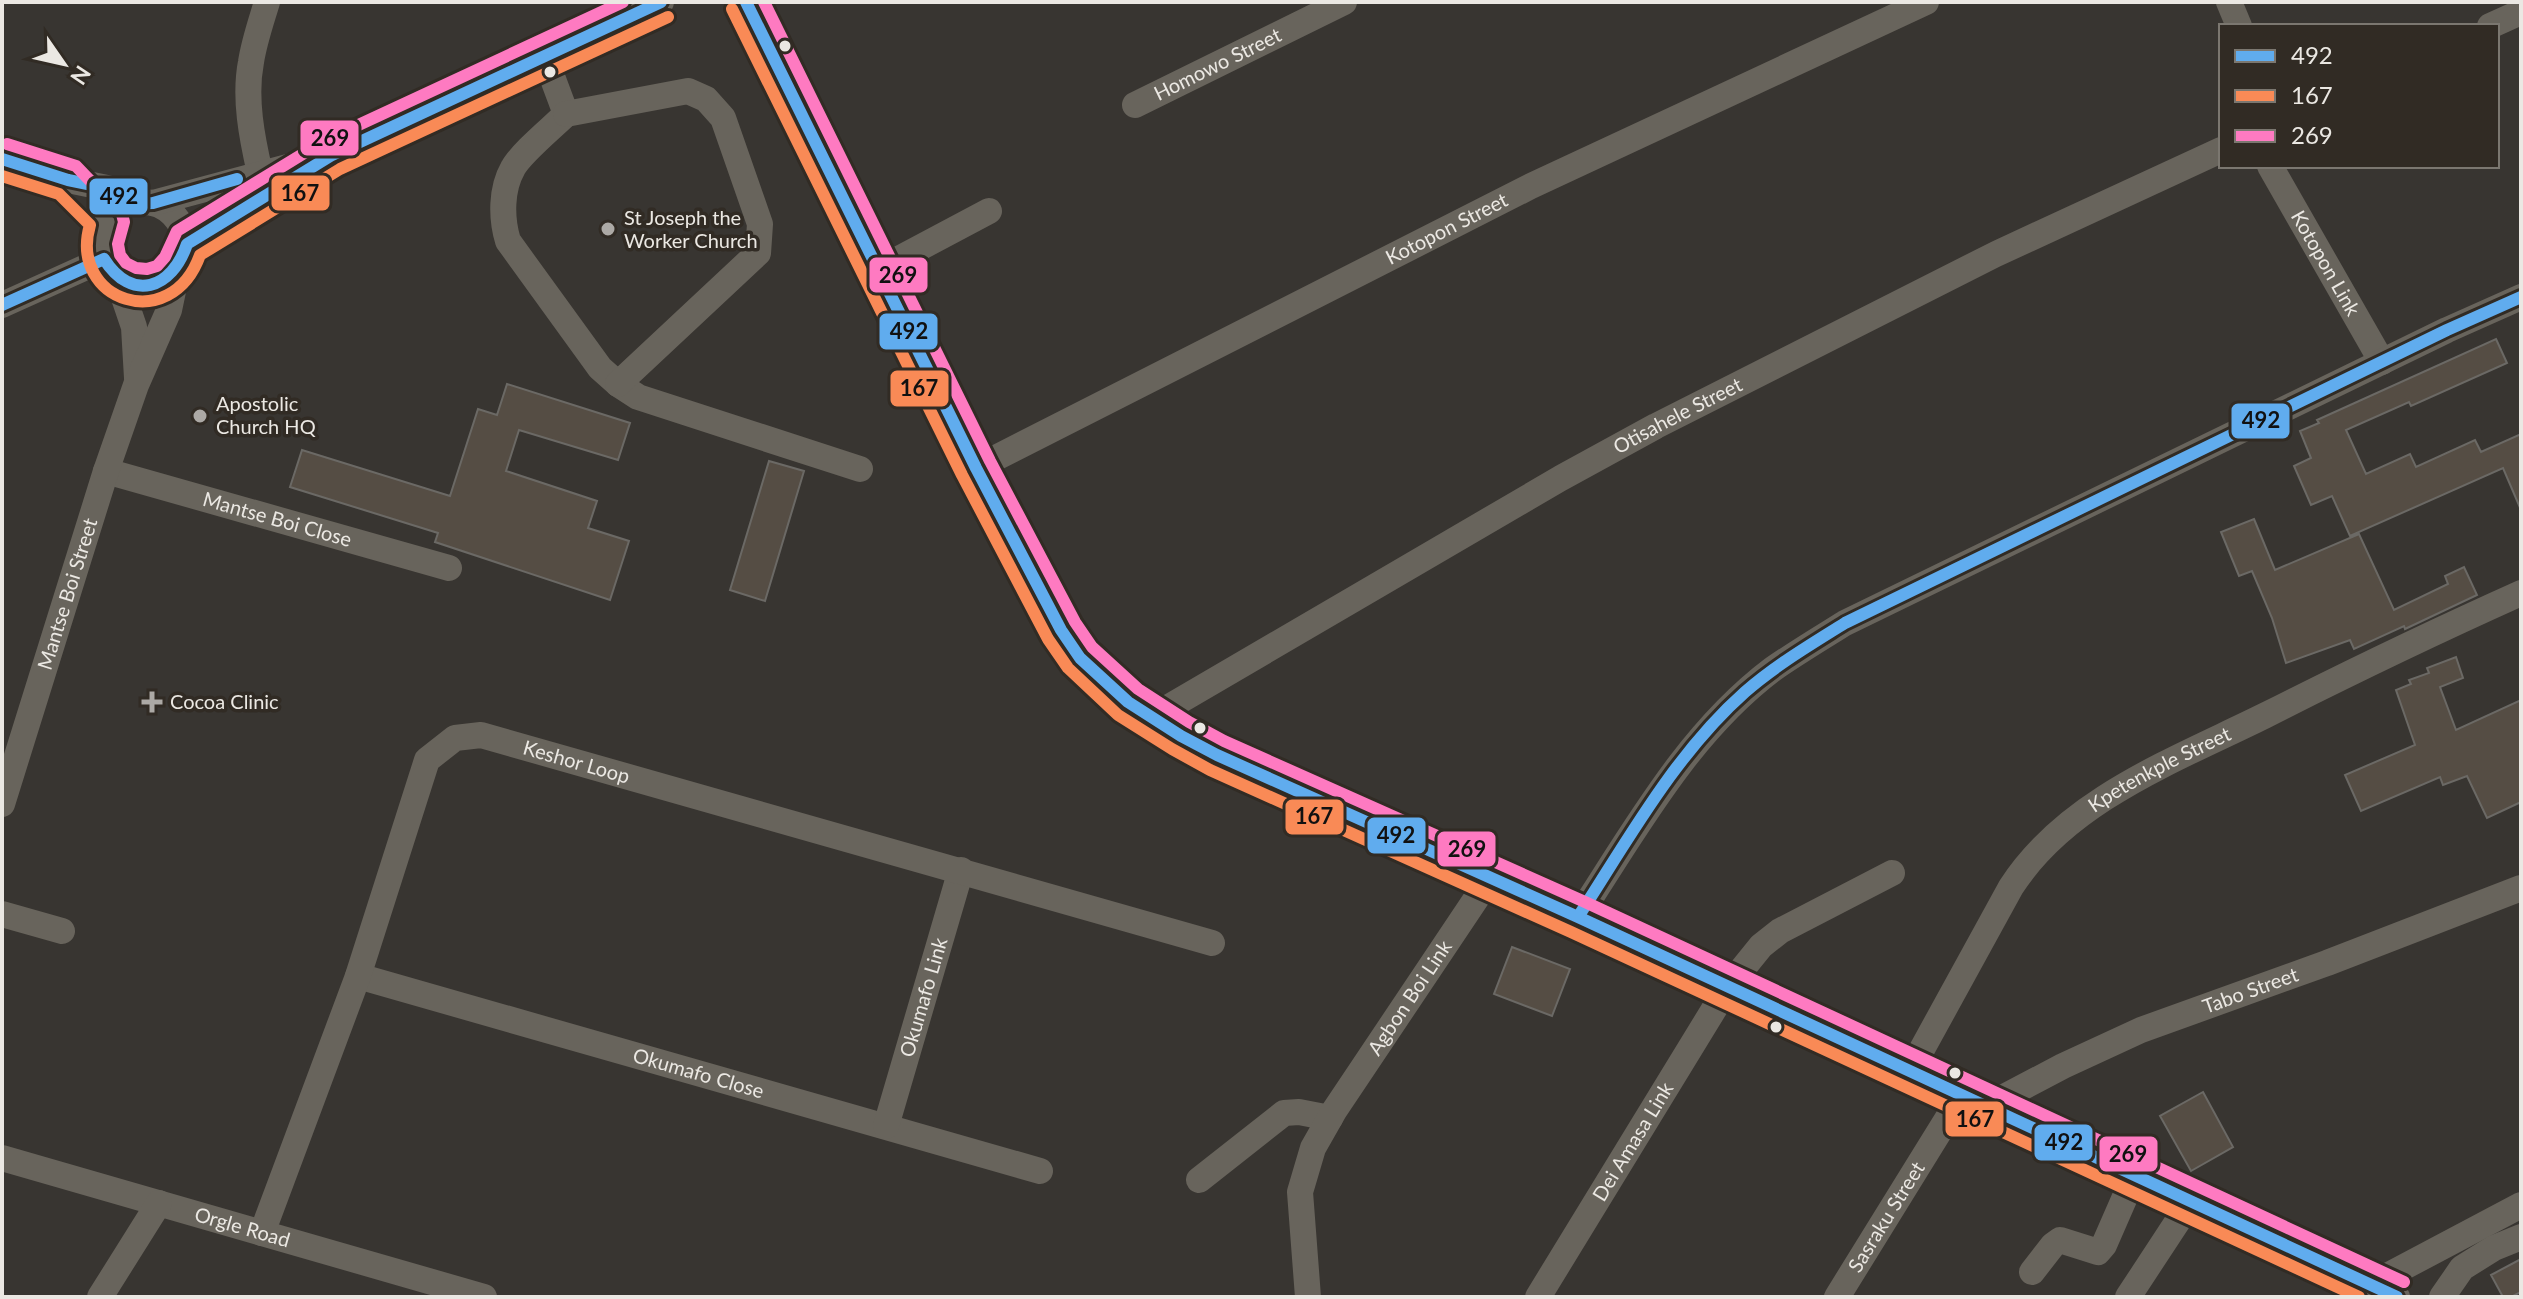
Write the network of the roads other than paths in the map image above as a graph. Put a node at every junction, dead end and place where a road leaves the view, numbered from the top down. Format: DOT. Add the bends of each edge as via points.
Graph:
graph roads {
  1 [pos="267,2"];
  2 [pos="661,2"];
  3 [pos="746,2"];
  4 [pos="1344,2"];
  5 [pos="1926,2"];
  6 [pos="2229,2"];
  7 [pos="2521,12"];
  8 [pos="2238,24"];
  9 [pos="2494,24"];
  10 [pos="544,55"];
  11 [pos="1135,105"];
  12 [pos="566,114"];
  13 [pos="2219,151"];
  14 [pos="332,155"];
  15 [pos="2,159"];
  16 [pos="2271,168"];
  17 [pos="260,173"];
  18 [pos="68,180"];
  19 [pos="141,203"];
  20 [pos="989,211"];
  21 [pos="108,221"];
  22 [pos="182,256"];
  23 [pos="110,268"];
  24 [pos="878,270"];
  25 [pos="2521,297"];
  26 [pos="2,305"];
  27 [pos="2382,362"];
  28 [pos="618,384"];
  29 [pos="136,385"];
  30 [pos="976,468"];
  31 [pos="860,469"];
  32 [pos="106,471"];
  33 [pos="449,568"];
  34 [pos="2521,593"];
  35 [pos="1152,717"];
  36 [pos="10,749"];
  37 [pos="2,804"];
  38 [pos="961,870"];
  39 [pos="1892,873"];
  40 [pos="1490,878"];
  41 [pos="2521,888"];
  42 [pos="2,914"];
  43 [pos="1578,917"];
  44 [pos="62,931"];
  45 [pos="1212,943"];
  46 [pos="358,976"];
  47 [pos="1727,988"];
  48 [pos="1910,1071"];
  49 [pos="1955,1092"];
  50 [pos="1987,1106"];
  51 [pos="1330,1118"];
  52 [pos="886,1126"];
  53 [pos="2,1158"];
  54 [pos="1040,1171"];
  55 [pos="2135,1174"];
  56 [pos="1199,1180"];
  57 [pos="2191,1201"];
  58 [pos="159,1203"];
  59 [pos="2521,1205"];
  60 [pos="262,1233"];
  61 [pos="2521,1237"];
  62 [pos="2032,1272"];
  63 [pos="2342,1285"];
  64 [pos="2370,1285"];
  65 [pos="406,1287"];
  66 [pos="100,1297"];
  67 [pos="484,1297"];
  68 [pos="1308,1297"];
  69 [pos="1538,1297"];
  70 [pos="1837,1297"];
  71 [pos="2128,1297"];
  72 [pos="2397,1297"];
  73 [pos="2442,1297"];
  1 -- 17 [label="street" via="250,63 253,141"];
  2 -- 10 [label="street"];
  3 -- 24 [label="street"];
  4 -- 11 [label="street, Homowo Street"];
  5 -- 30 [label="street, Kotopon Street" via="1531,186"];
  6 -- 8 [label="street"];
  7 -- 9 [label="street"];
  10 -- 12 [label="street"];
  10 -- 14 [label="street"];
  12 -- 28 [label="street" via="513,167 502,223 508,241 600,368"];
  12 -- 28 [label="street" via="688,91 706,99 723,118 760,224 758,253"];
  13 -- 35 [label="street, Otisahele Street" via="1996,254 1656,426"];
  14 -- 17 [label="street"];
  14 -- 22 [label="street"];
  15 -- 18 [label="street"];
  16 -- 27 [label="street, Kotopon Link"];
  17 -- 19 [label="street"];
  18 -- 19 [label="street" via="107,188"];
  18 -- 21 [label="street"];
  19 -- 21 [label="street"];
  19 -- 22 [label="street" via="174,214 181,223"];
  20 -- 24 [label="street"];
  21 -- 23 [label="street" via="101,240"];
  22 -- 23 [label="street" via="155,285 134,285"];
  22 -- 29 [label="street, Mantse Boi Street" via="169,310"];
  23 -- 26 [label="street"];
  23 -- 29 [label="street, Mantse Boi Street" via="134,327"];
  24 -- 30 [label="street"];
  25 -- 27 [label="street"];
  27 -- 43 [label="street" via="1845,623 1773,670 1701,738 1665,782"];
  28 -- 31 [label="street" via="638,397"];
  29 -- 32 [label="street, Mantse Boi Street"];
  30 -- 35 [label="street" via="1080,658"];
  32 -- 33 [label="street, Mantse Boi Close"];
  32 -- 36 [label="street, Mantse Boi Street"];
  34 -- 48 [label="street, Kpetenkple Street" via="2148,773 2058,831 2029,859 2011,887"];
  35 -- 40 [label="street" via="1217,755"];
  36 -- 37 [label="street, Mantse Boi Street"];
  38 -- 45 [label="street, Keshor Loop"];
  38 -- 46 [label="street, Keshor Loop" via="481,735 455,738 427,760"];
  38 -- 52 [label="street, Okumafo Link"];
  39 -- 47 [label="street, Dei Amasa Link" via="1780,931"];
  40 -- 43 [label="street"];
  40 -- 51 [label="street, Agbon Boi Link"];
  41 -- 50 [label="street, Tabo Street" via="2141,1030"];
  42 -- 44 [label="street"];
  43 -- 47 [label="street"];
  46 -- 52 [label="street, Okumafo Close"];
  46 -- 60 [label="street, Keshor Loop"];
  47 -- 48 [label="street"];
  47 -- 69 [label="street, Dei Amasa Link"];
  48 -- 49 [label="street"];
  49 -- 50 [label="street"];
  49 -- 70 [label="street, Sasraku Street"];
  50 -- 55 [label="street"];
  51 -- 56 [label="street" via="1284,1113"];
  51 -- 68 [label="street, Agbon Boi Link" via="1313,1148 1300,1192"];
  52 -- 54 [label="street, Okumafo Close"];
  53 -- 58 [label="street, Orgle Road"];
  55 -- 57 [label="street"];
  55 -- 62 [label="street" via="2098,1252 2060,1240"];
  57 -- 63 [label="street"];
  57 -- 71 [label="street"];
  58 -- 60 [label="street, Orgle Road"];
  58 -- 66 [label="street"];
  59 -- 64 [label="street"];
  60 -- 65 [label="street, Orgle Road"];
  61 -- 73 [label="street" via="2462,1268"];
  63 -- 64 [label="street"];
  64 -- 72 [label="street"];
  65 -- 67 [label="street, Orgle Road"];
}
